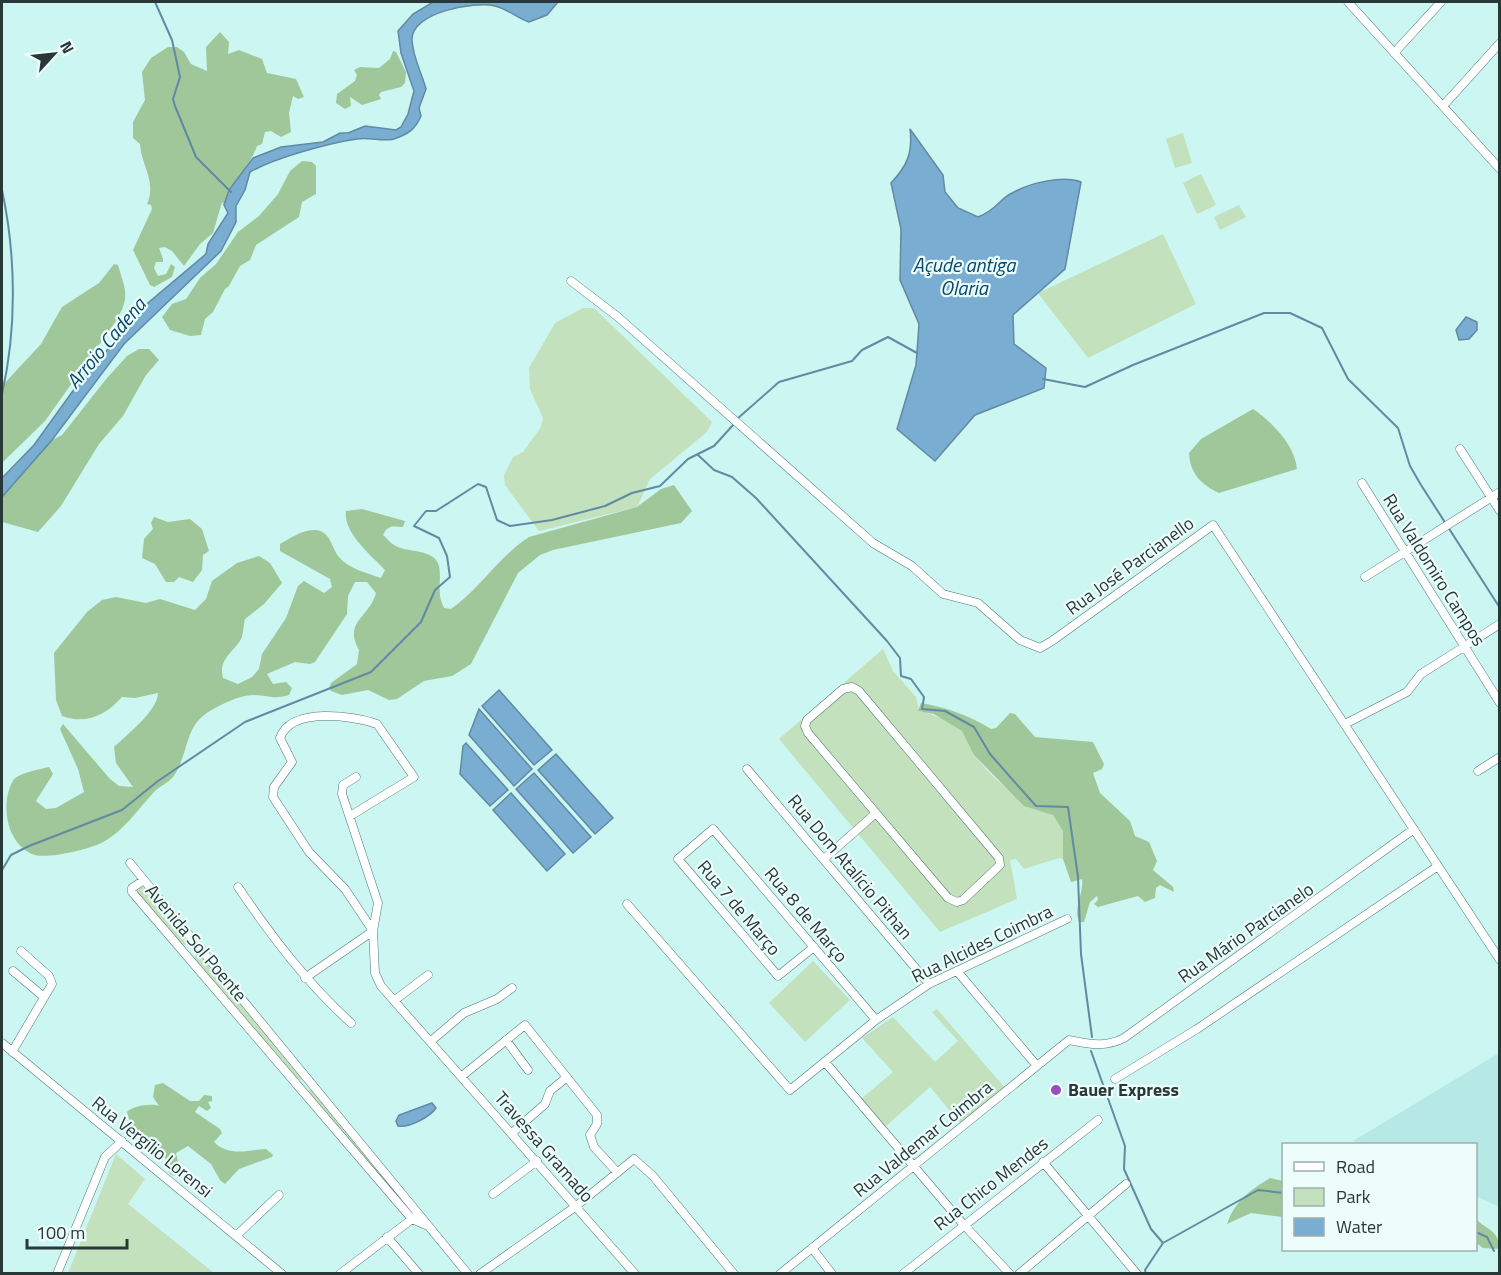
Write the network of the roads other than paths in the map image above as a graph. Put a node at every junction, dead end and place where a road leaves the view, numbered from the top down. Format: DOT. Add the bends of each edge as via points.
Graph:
graph roads {
  1 [pos="1348,2"];
  2 [pos="1441,2"];
  3 [pos="1500,43"];
  4 [pos="1394,53"];
  5 [pos="1443,106"];
  6 [pos="1498,164"];
  7 [pos="571,281"];
  8 [pos="1460,449"];
  9 [pos="1362,483"];
  10 [pos="1500,492"];
  11 [pos="1491,498"];
  12 [pos="1500,511"];
  13 [pos="1405,553"];
  14 [pos="1365,577"];
  15 [pos="1500,624"];
  16 [pos="1464,646"];
  17 [pos="1500,703"];
  18 [pos="1345,724"];
  19 [pos="1500,757"];
  20 [pos="747,769"];
  21 [pos="1478,771"];
  22 [pos="356,777"];
  23 [pos="876,813"];
  24 [pos="350,816"];
  25 [pos="713,829"];
  26 [pos="1414,829"];
  27 [pos="824,859"];
  28 [pos="130,863"];
  29 [pos="1438,866"];
  30 [pos="144,880"];
  31 [pos="238,887"];
  32 [pos="627,904"];
  33 [pos="1066,919"];
  34 [pos="373,931"];
  35 [pos="198,945"];
  36 [pos="814,947"];
  37 [pos="21,951"];
  38 [pos="186,956"];
  39 [pos="1500,960"];
  40 [pos="13,971"];
  41 [pos="957,971"];
  42 [pos="428,975"];
  43 [pos="305,978"];
  44 [pos="929,984"];
  45 [pos="512,988"];
  46 [pos="44,997"];
  47 [pos="395,1000"];
  48 [pos="876,1020"];
  49 [pos="351,1023"];
  50 [pos="506,1040"];
  51 [pos="431,1041"];
  52 [pos="2,1043"];
  53 [pos="1088,1044"];
  54 [pos="12,1052"];
  55 [pos="825,1062"];
  56 [pos="1037,1066"];
  57 [pos="528,1070"];
  58 [pos="462,1076"];
  59 [pos="567,1077"];
  60 [pos="1115,1079"];
  61 [pos="311,1082"];
  62 [pos="301,1089"];
  63 [pos="1098,1120"];
  64 [pos="512,1133"];
  65 [pos="122,1141"];
  66 [pos="537,1161"];
  67 [pos="1043,1162"];
  68 [pos="913,1167"];
  69 [pos="617,1172"];
  70 [pos="1126,1184"];
  71 [pos="493,1194"];
  72 [pos="279,1195"];
  73 [pos="575,1207"];
  74 [pos="420,1213"];
  75 [pos="1088,1216"];
  76 [pos="412,1219"];
  77 [pos="963,1224"];
  78 [pos="426,1225"];
  79 [pos="237,1235"];
  80 [pos="387,1238"];
  81 [pos="812,1248"];
  82 [pos="1137,1273"];
  83 [pos="57,1274"];
  84 [pos="282,1274"];
  85 [pos="340,1274"];
  86 [pos="419,1274"];
  87 [pos="468,1274"];
  88 [pos="480,1274"];
  89 [pos="635,1274"];
  90 [pos="734,1274"];
  91 [pos="780,1274"];
  92 [pos="832,1274"];
  93 [pos="903,1274"];
  94 [pos="1010,1274"];
  95 [pos="1018,1274"];
  1 -- 4 [label="street"];
  2 -- 4 [label="street"];
  3 -- 5 [label="street"];
  4 -- 5 [label="street"];
  5 -- 6 [label="street"];
  7 -- 18 [label="street, Rua José Parcianello" via="618,317 873,543 912,566 943,594 978,603 1020,640 1040,648 1214,525"];
  8 -- 11 [label="street"];
  9 -- 13 [label="street, Rua Valdomiro Campos"];
  10 -- 11 [label="street"];
  11 -- 12 [label="street"];
  11 -- 13 [label="street"];
  13 -- 14 [label="street"];
  13 -- 16 [label="street, Rua Valdomiro Campos"];
  15 -- 16 [label="street"];
  16 -- 17 [label="street, Rua Valdomiro Campos"];
  16 -- 18 [label="street" via="1421,674 1407,692"];
  18 -- 26 [label="street, Rua José Parcianello"];
  19 -- 21 [label="street"];
  20 -- 27 [label="street, Rua Dom Atalício Pithan"];
  22 -- 24 [label="street, Travessa Gramado" via="341,789"];
  23 -- 23 [label="street" via="948,898 957,902 1000,865 996,853 859,691 852,687 843,689 805,726"];
  23 -- 27 [label="street"];
  24 -- 34 [label="street, Travessa Gramado" via="378,903"];
  24 -- 34 [label="street" via="414,777 377,724 337,715 298,721 281,734 292,762 274,787 273,797 309,852 345,889"];
  25 -- 36 [label="street, Rua 8 de Março"];
  25 -- 36 [label="street, Rua 7 de Março" via="678,859 778,976"];
  26 -- 29 [label="street, Rua José Parcianello"];
  26 -- 53 [label="street, Rua Mário Parcianelo" via="1124,1038 1110,1045"];
  27 -- 44 [label="street, Rua Dom Atalício Pithan"];
  28 -- 30 [label="street"];
  29 -- 39 [label="street, Rua José Parcianello"];
  29 -- 60 [label="street" via="1197,1029"];
  30 -- 35 [label="street, Avenida Sol Poente"];
  30 -- 38 [label="street, Avenida Sol Poente" via="132,892"];
  31 -- 43 [label="street"];
  32 -- 55 [label="street, Rua Alcides Coimbra" via="790,1090"];
  33 -- 41 [label="street, Rua Alcides Coimbra"];
  34 -- 43 [label="street"];
  34 -- 47 [label="street, Travessa Gramado" via="375,973"];
  35 -- 38 [label="street"];
  35 -- 61 [label="street, Avenida Sol Poente"];
  36 -- 48 [label="street, Rua 8 de Março"];
  37 -- 46 [label="street" via="51,979"];
  38 -- 62 [label="street, Avenida Sol Poente"];
  40 -- 46 [label="street"];
  41 -- 44 [label="street, Rua Alcides Coimbra"];
  41 -- 56 [label="street"];
  42 -- 47 [label="street"];
  43 -- 49 [label="street"];
  44 -- 48 [label="street, Rua Alcides Coimbra"];
  45 -- 51 [label="street" via="464,1013"];
  46 -- 54 [label="street"];
  47 -- 51 [label="street, Travessa Gramado"];
  48 -- 55 [label="street, Rua Alcides Coimbra"];
  50 -- 57 [label="street"];
  50 -- 58 [label="street"];
  50 -- 59 [label="street" via="525,1025"];
  51 -- 58 [label="street, Travessa Gramado"];
  52 -- 54 [label="street, Rua Vergílio Lorensi"];
  53 -- 56 [label="street, Rua Valdemar Coimbra" via="1069,1040"];
  54 -- 65 [label="street, Rua Vergílio Lorensi"];
  55 -- 68 [label="street"];
  56 -- 68 [label="street, Rua Valdemar Coimbra"];
  58 -- 64 [label="street, Travessa Gramado"];
  59 -- 64 [label="street" via="550,1091 545,1104"];
  59 -- 69 [label="street" via="597,1115 590,1135 594,1147"];
  61 -- 62 [label="street"];
  61 -- 74 [label="street, Avenida Sol Poente"];
  62 -- 76 [label="street, Avenida Sol Poente"];
  63 -- 67 [label="street, Rua Chico Mendes"];
  64 -- 66 [label="street, Travessa Gramado"];
  65 -- 79 [label="street, Rua Vergílio Lorensi"];
  65 -- 83 [label="street" via="105,1157"];
  66 -- 71 [label="street"];
  66 -- 73 [label="street, Travessa Gramado"];
  67 -- 75 [label="street"];
  67 -- 77 [label="street, Rua Chico Mendes"];
  68 -- 77 [label="street"];
  68 -- 81 [label="street, Rua Valdemar Coimbra"];
  69 -- 73 [label="street"];
  69 -- 90 [label="street" via="634,1159 653,1176"];
  70 -- 75 [label="street"];
  72 -- 79 [label="street"];
  73 -- 88 [label="street"];
  73 -- 89 [label="street, Travessa Gramado"];
  74 -- 76 [label="street"];
  74 -- 78 [label="street, Avenida Sol Poente"];
  75 -- 82 [label="street"];
  75 -- 95 [label="street"];
  76 -- 78 [label="street"];
  76 -- 80 [label="street"];
  77 -- 93 [label="street, Rua Chico Mendes"];
  77 -- 94 [label="street"];
  78 -- 87 [label="street"];
  79 -- 84 [label="street, Rua Vergílio Lorensi"];
  80 -- 85 [label="street"];
  80 -- 86 [label="street"];
  81 -- 91 [label="street, Rua Valdemar Coimbra"];
  81 -- 92 [label="street"];
}
